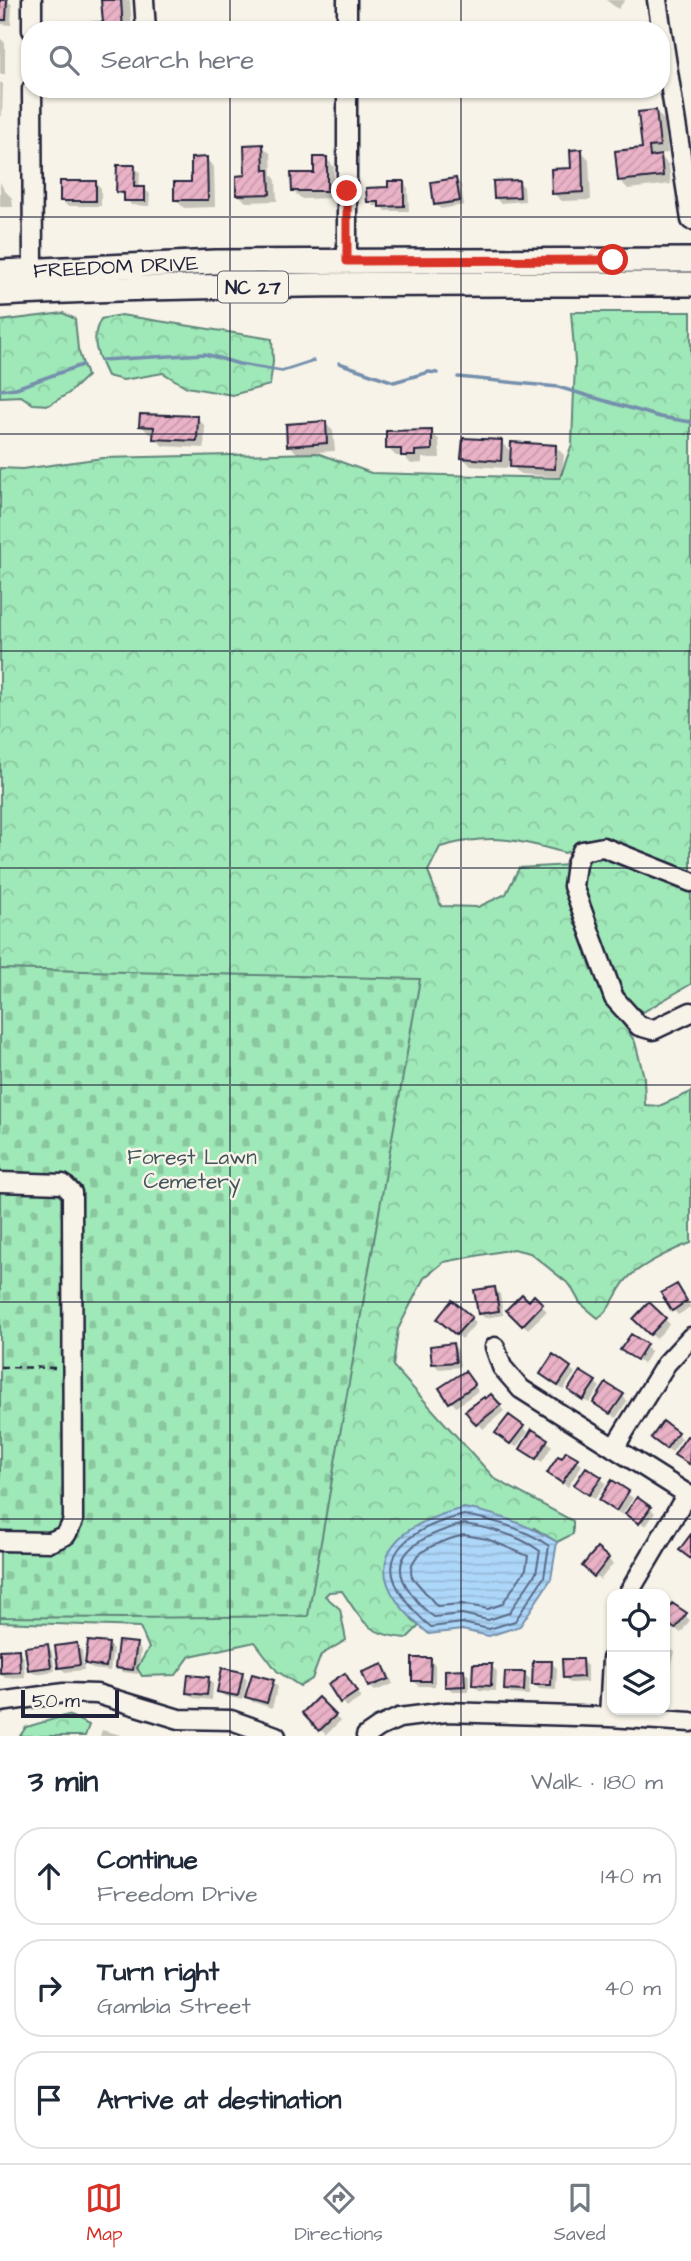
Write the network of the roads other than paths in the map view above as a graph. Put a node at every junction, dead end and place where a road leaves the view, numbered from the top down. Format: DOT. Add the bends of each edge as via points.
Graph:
graph roads {
  1 [pos="32,0"];
  2 [pos="144,0"];
  3 [pos="347,0"];
  4 [pos="657,0"];
  5 [pos="32,21"];
  6 [pos="145,21"];
  7 [pos="347,21"];
  8 [pos="660,21"];
  9 [pos="670,84"];
  10 [pos="32,98"];
  11 [pos="347,98"];
  12 [pos="691,220"];
  13 [pos="691,260"];
  14 [pos="347,261"];
  15 [pos="33,270"];
  16 [pos="0,271"];
  17 [pos="691,284"];
  18 [pos="0,294"];
  19 [pos="691,882"];
  20 [pos="691,1012"];
  21 [pos="0,1182"];
  22 [pos="691,1337"];
  23 [pos="495,1347"];
  24 [pos="614,1448"];
  25 [pos="689,1496"];
  26 [pos="0,1541"];
  27 [pos="631,1589"];
  28 [pos="0,1702"];
  29 [pos="609,1717"];
  30 [pos="691,1722"];
  31 [pos="276,1736"];
  32 [pos="366,1736"];
  1 -- 5 [label="street"];
  2 -- 6 [label="street"];
  3 -- 7 [label="street"];
  4 -- 8 [label="street"];
  9 -- 12 [label="street"];
  10 -- 15 [label="street"];
  11 -- 14 [label="street"];
  13 -- 14 [label="main road, FREEDOM DRIVE / NC 27"];
  14 -- 15 [label="main road, FREEDOM DRIVE / NC 27"];
  15 -- 16 [label="main road, FREEDOM DRIVE / NC 27"];
  17 -- 18 [label="main road, FREEDOM DRIVE / NC 27" via="100,289"];
  19 -- 20 [label="street" via="603,847 582,851 573,886 614,999 630,1017 653,1030"];
  21 -- 26 [label="street" via="63,1184 72,1193 73,1368 73,1521 66,1535 50,1542"];
  22 -- 24 [label="street" via="666,1364"];
  23 -- 24 [label="street" via="502,1367 521,1389"];
  24 -- 25 [label="street"];
  25 -- 27 [label="street"];
  28 -- 31 [label="street" via="64,1693 97,1694 179,1719 231,1720"];
  29 -- 30 [label="street"];
  29 -- 32 [label="street" via="421,1713 399,1718"];
}
